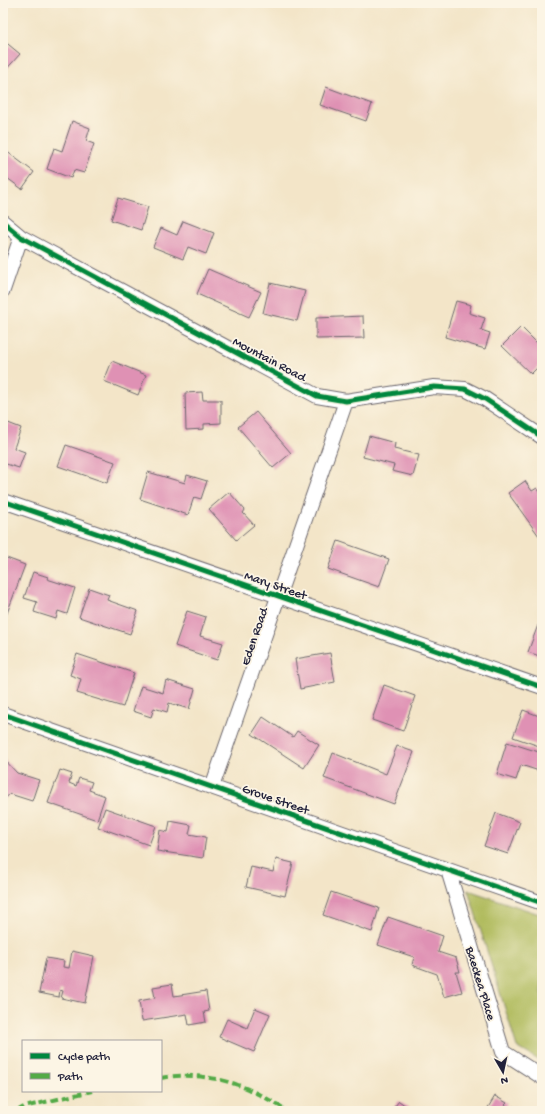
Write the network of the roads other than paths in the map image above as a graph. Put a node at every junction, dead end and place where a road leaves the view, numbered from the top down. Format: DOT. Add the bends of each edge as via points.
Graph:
graph roads {
  1 [pos="3,222"];
  2 [pos="21,237"];
  3 [pos="3,290"];
  4 [pos="346,401"];
  5 [pos="542,437"];
  6 [pos="3,501"];
  7 [pos="278,596"];
  8 [pos="542,687"];
  9 [pos="3,714"];
  10 [pos="212,787"];
  11 [pos="448,870"];
  12 [pos="542,903"];
  13 [pos="542,1076"];
  1 -- 2 [label="street, Mountain Road"];
  2 -- 3 [label="street"];
  2 -- 4 [label="street, Mountain Road" via="317,396"];
  4 -- 5 [label="street, Mountain Road" via="434,387 465,389 485,399"];
  4 -- 7 [label="street, Eden Road"];
  6 -- 7 [label="street, Mary Street"];
  7 -- 8 [label="street, Mary Street"];
  7 -- 10 [label="street, Eden Road"];
  9 -- 10 [label="street, Grove Street"];
  10 -- 11 [label="street, Grove Street"];
  11 -- 12 [label="street, Grove Street"];
  11 -- 13 [label="street, Baeckea Place" via="503,1052"];
}
